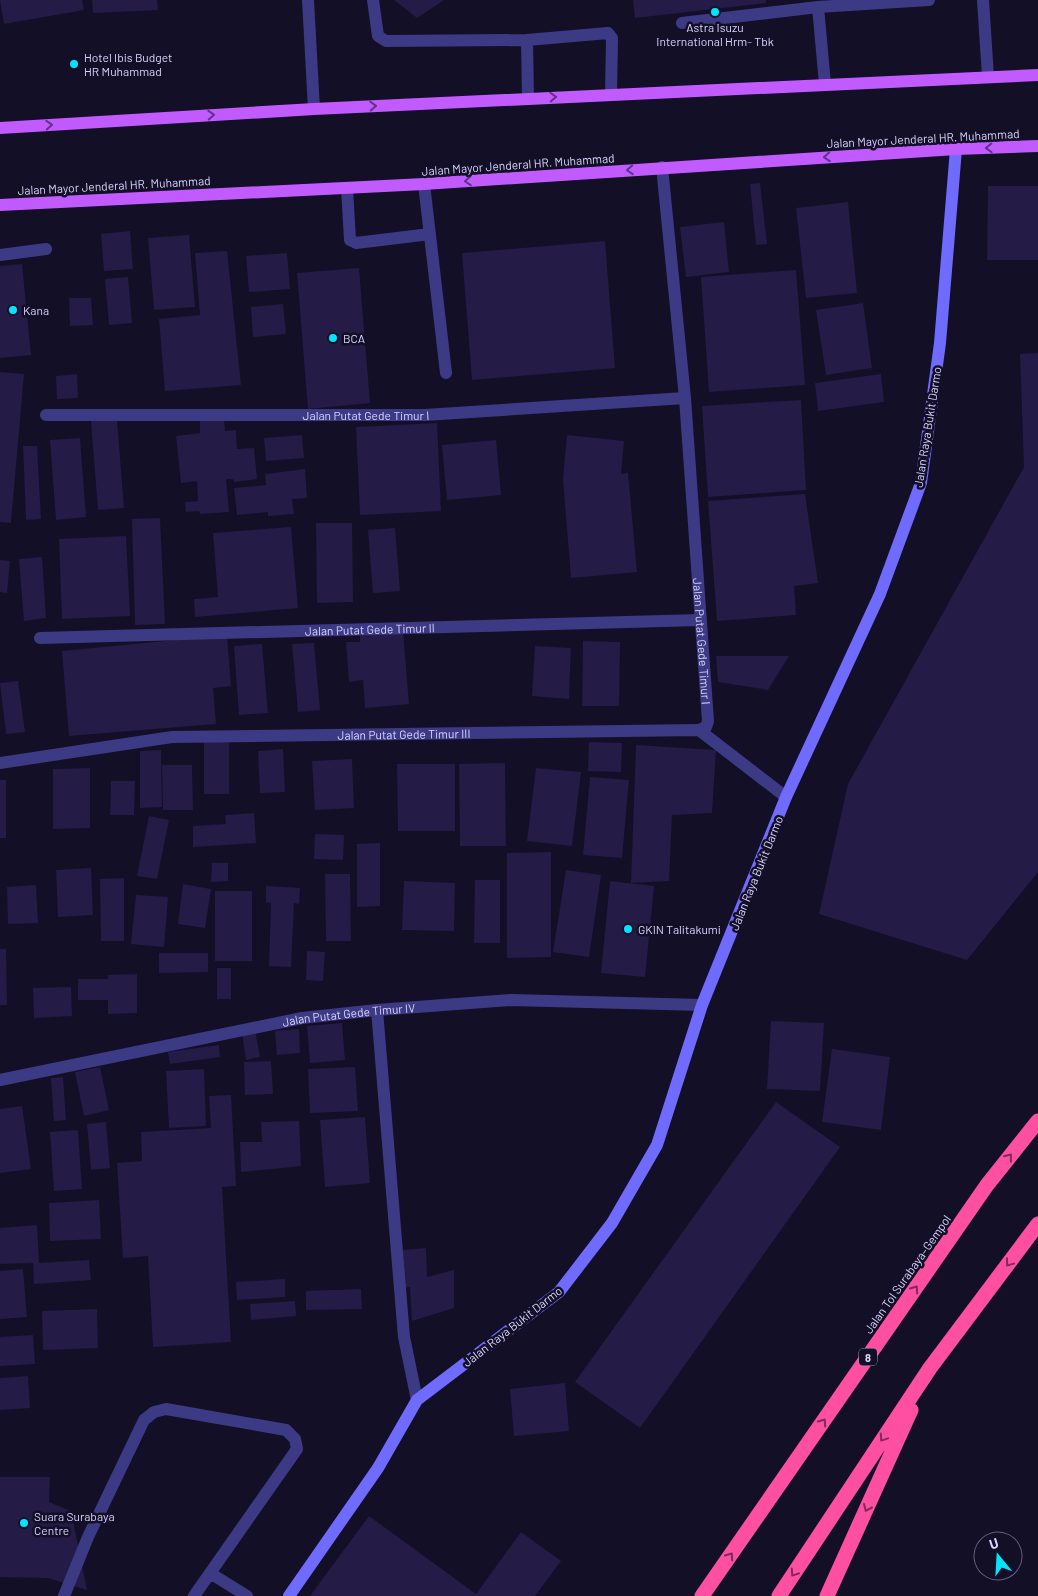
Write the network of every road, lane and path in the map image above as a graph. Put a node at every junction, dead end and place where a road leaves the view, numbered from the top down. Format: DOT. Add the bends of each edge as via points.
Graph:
graph roads {
  1 [pos="308,0"];
  2 [pos="373,0"];
  3 [pos="929,0"];
  4 [pos="983,0"];
  5 [pos="818,7"];
  6 [pos="682,23"];
  7 [pos="527,40"];
  8 [pos="1038,75"];
  9 [pos="988,77"];
  10 [pos="825,84"];
  11 [pos="611,95"];
  12 [pos="528,98"];
  13 [pos="314,109"];
  14 [pos="0,128"];
  15 [pos="1038,146"];
  16 [pos="956,149"];
  17 [pos="662,167"];
  18 [pos="424,184"];
  19 [pos="347,188"];
  20 [pos="0,205"];
  21 [pos="430,234"];
  22 [pos="46,249"];
  23 [pos="0,255"];
  24 [pos="446,373"];
  25 [pos="685,398"];
  26 [pos="46,415"];
  27 [pos="700,620"];
  28 [pos="40,638"];
  29 [pos="700,730"];
  30 [pos="0,763"];
  31 [pos="786,798"];
  32 [pos="702,1005"];
  33 [pos="377,1010"];
  34 [pos="0,1080"];
  35 [pos="1038,1121"];
  36 [pos="1038,1224"];
  37 [pos="930,1368"];
  38 [pos="417,1400"];
  39 [pos="210,1573"];
  40 [pos="64,1596"];
  41 [pos="194,1596"];
  42 [pos="247,1596"];
  43 [pos="289,1596"];
  44 [pos="702,1596"];
  45 [pos="779,1596"];
  46 [pos="827,1596"];
  1 -- 13 [label="street"];
  2 -- 7 [label="street" via="378,36 386,41"];
  3 -- 5 [label="street"];
  4 -- 9 [label="street"];
  5 -- 6 [label="street"];
  5 -- 10 [label="street"];
  7 -- 11 [label="street" via="608,33 612,38"];
  7 -- 12 [label="street"];
  8 -- 9 [label="main road"];
  9 -- 10 [label="main road"];
  10 -- 11 [label="main road"];
  12 -- 11 [label="main road, one-way"];
  13 -- 12 [label="main road, one-way"];
  14 -- 13 [label="main road, one-way"];
  15 -- 16 [label="main road, Jalan Mayor Jenderal HR. Muhammad, one-way"];
  16 -- 17 [label="main road, Jalan Mayor Jenderal HR. Muhammad, one-way"];
  16 -- 31 [label="street, Jalan Raya Bukit Darmo" via="940,343 921,483 880,594"];
  17 -- 18 [label="main road, Jalan Mayor Jenderal HR. Muhammad, one-way"];
  17 -- 25 [label="street, Jalan Putat Gede Timur I"];
  18 -- 19 [label="main road, Jalan Mayor Jenderal HR. Muhammad"];
  18 -- 21 [label="street"];
  19 -- 20 [label="main road, Jalan Mayor Jenderal HR. Muhammad"];
  19 -- 21 [label="street" via="350,240 356,243"];
  21 -- 24 [label="street"];
  22 -- 23 [label="street"];
  25 -- 26 [label="street, Jalan Putat Gede Timur I" via="425,415"];
  25 -- 27 [label="street, Jalan Putat Gede Timur I"];
  27 -- 28 [label="street, Jalan Putat Gede Timur II"];
  27 -- 29 [label="street, Jalan Putat Gede Timur I" via="708,721"];
  29 -- 30 [label="street, Jalan Putat Gede Timur III" via="172,738"];
  29 -- 31 [label="street"];
  31 -- 32 [label="street, Jalan Raya Bukit Darmo"];
  32 -- 33 [label="street, Jalan Putat Gede Timur IV" via="511,1000"];
  32 -- 38 [label="street, Jalan Raya Bukit Darmo" via="657,1145 612,1223 559,1292"];
  33 -- 34 [label="street, Jalan Putat Gede Timur IV" via="302,1018"];
  33 -- 38 [label="street" via="404,1337"];
  44 -- 35 [label="highway, Jalan Tol Surabaya–Gempol / 8, one-way" via="987,1185"];
  36 -- 37 [label="highway, one-way"];
  37 -- 45 [label="highway, one-way"];
  37 -- 46 [label="highway, one-way"];
  38 -- 43 [label="street, Jalan Raya Bukit Darmo" via="378,1468"];
  39 -- 40 [label="street" via="297,1449 295,1439 286,1430 166,1408 144,1420 88,1537"];
  39 -- 41 [label="street"];
  39 -- 42 [label="street"];
}
